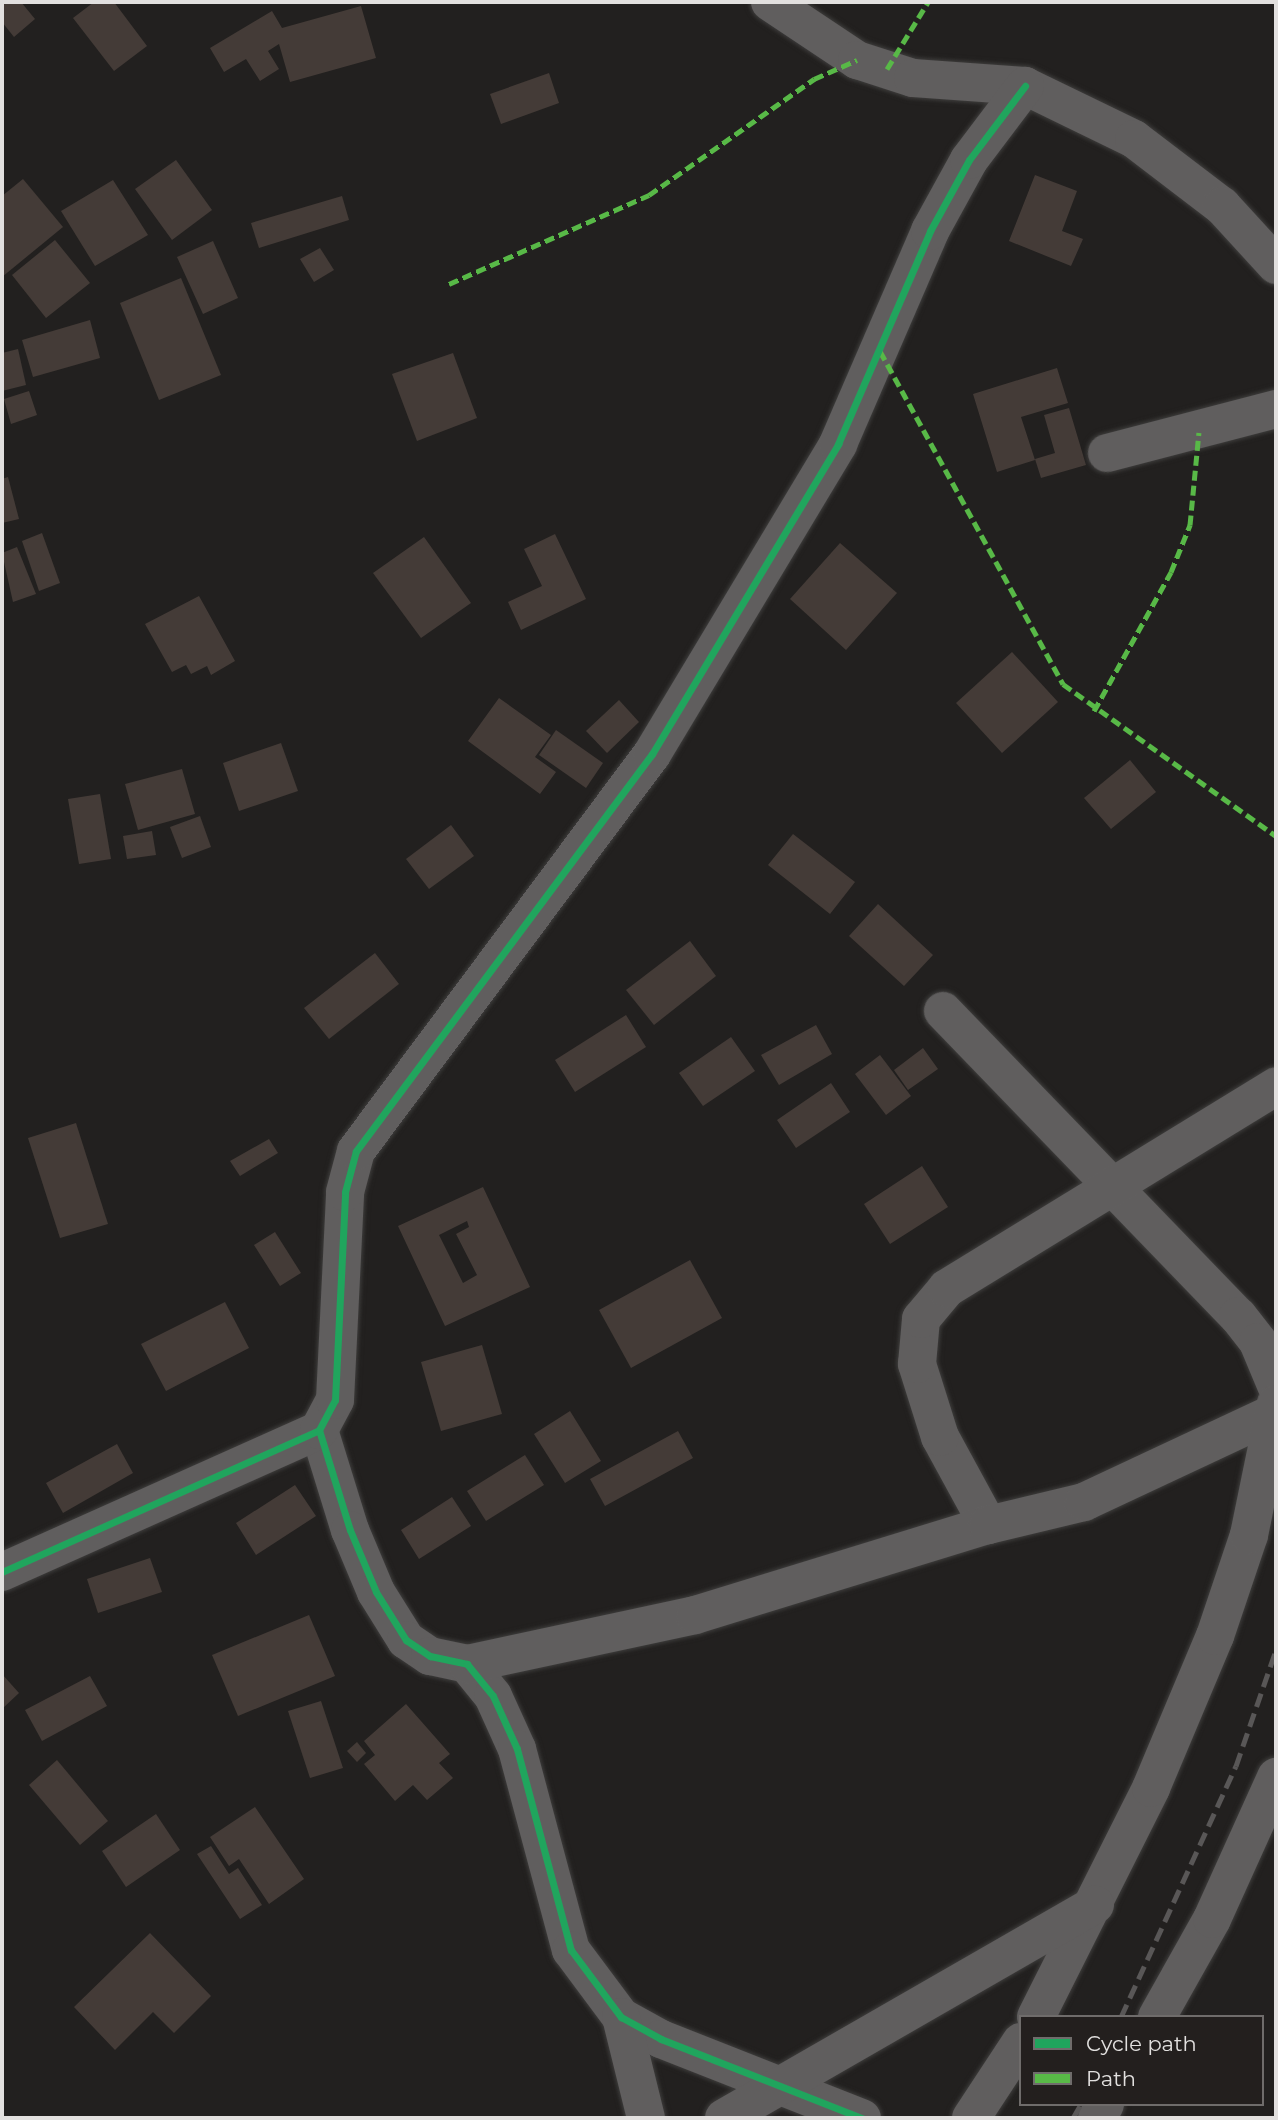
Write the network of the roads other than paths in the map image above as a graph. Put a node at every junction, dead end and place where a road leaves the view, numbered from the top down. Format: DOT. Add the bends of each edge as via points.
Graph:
graph roads {
  1 [pos="770,2"];
  2 [pos="1026,86"];
  3 [pos="1276,265"];
  4 [pos="1276,409"];
  5 [pos="1107,453"];
  6 [pos="943,1011"];
  7 [pos="1276,1086"];
  8 [pos="1106,1186"];
  9 [pos="1276,1385"];
  10 [pos="1276,1404"];
  11 [pos="1276,1412"];
  12 [pos="319,1430"];
  13 [pos="988,1525"];
  14 [pos="2,1572"];
  15 [pos="467,1664"];
  16 [pos="1276,1777"];
  17 [pos="1095,1905"];
  18 [pos="1036,2015"];
  19 [pos="1158,2015"];
  20 [pos="621,2017"];
  21 [pos="1019,2045"];
  22 [pos="779,2081"];
  23 [pos="646,2118"];
  24 [pos="724,2118"];
  25 [pos="862,2118"];
  26 [pos="971,2118"];
  1 -- 2 [label="street" via="857,60 913,78"];
  2 -- 3 [label="street" via="1134,139 1222,206"];
  2 -- 12 [label="street" via="969,160 930,230 838,444 652,754 356,1151 345,1192 335,1400"];
  4 -- 5 [label="street"];
  6 -- 8 [label="street"];
  7 -- 8 [label="street"];
  8 -- 9 [label="street" via="1238,1316 1258,1342"];
  8 -- 13 [label="street" via="947,1287 921,1319 917,1364 940,1437"];
  10 -- 11 [label="street"];
  11 -- 13 [label="street" via="1116,1490"];
  11 -- 17 [label="street" via="1249,1535 1215,1636"];
  12 -- 14 [label="street"];
  12 -- 15 [label="street" via="350,1530 406,1640 430,1656"];
  13 -- 15 [label="street" via="695,1615"];
  15 -- 20 [label="street" via="494,1696 517,1749 571,1950"];
  16 -- 19 [label="street" via="1212,1919"];
  17 -- 18 [label="street"];
  17 -- 22 [label="street" via="1022,1952"];
  20 -- 22 [label="street" via="661,2039"];
  20 -- 23 [label="street"];
  21 -- 26 [label="street"];
  22 -- 24 [label="street"];
  22 -- 25 [label="street"];
}
